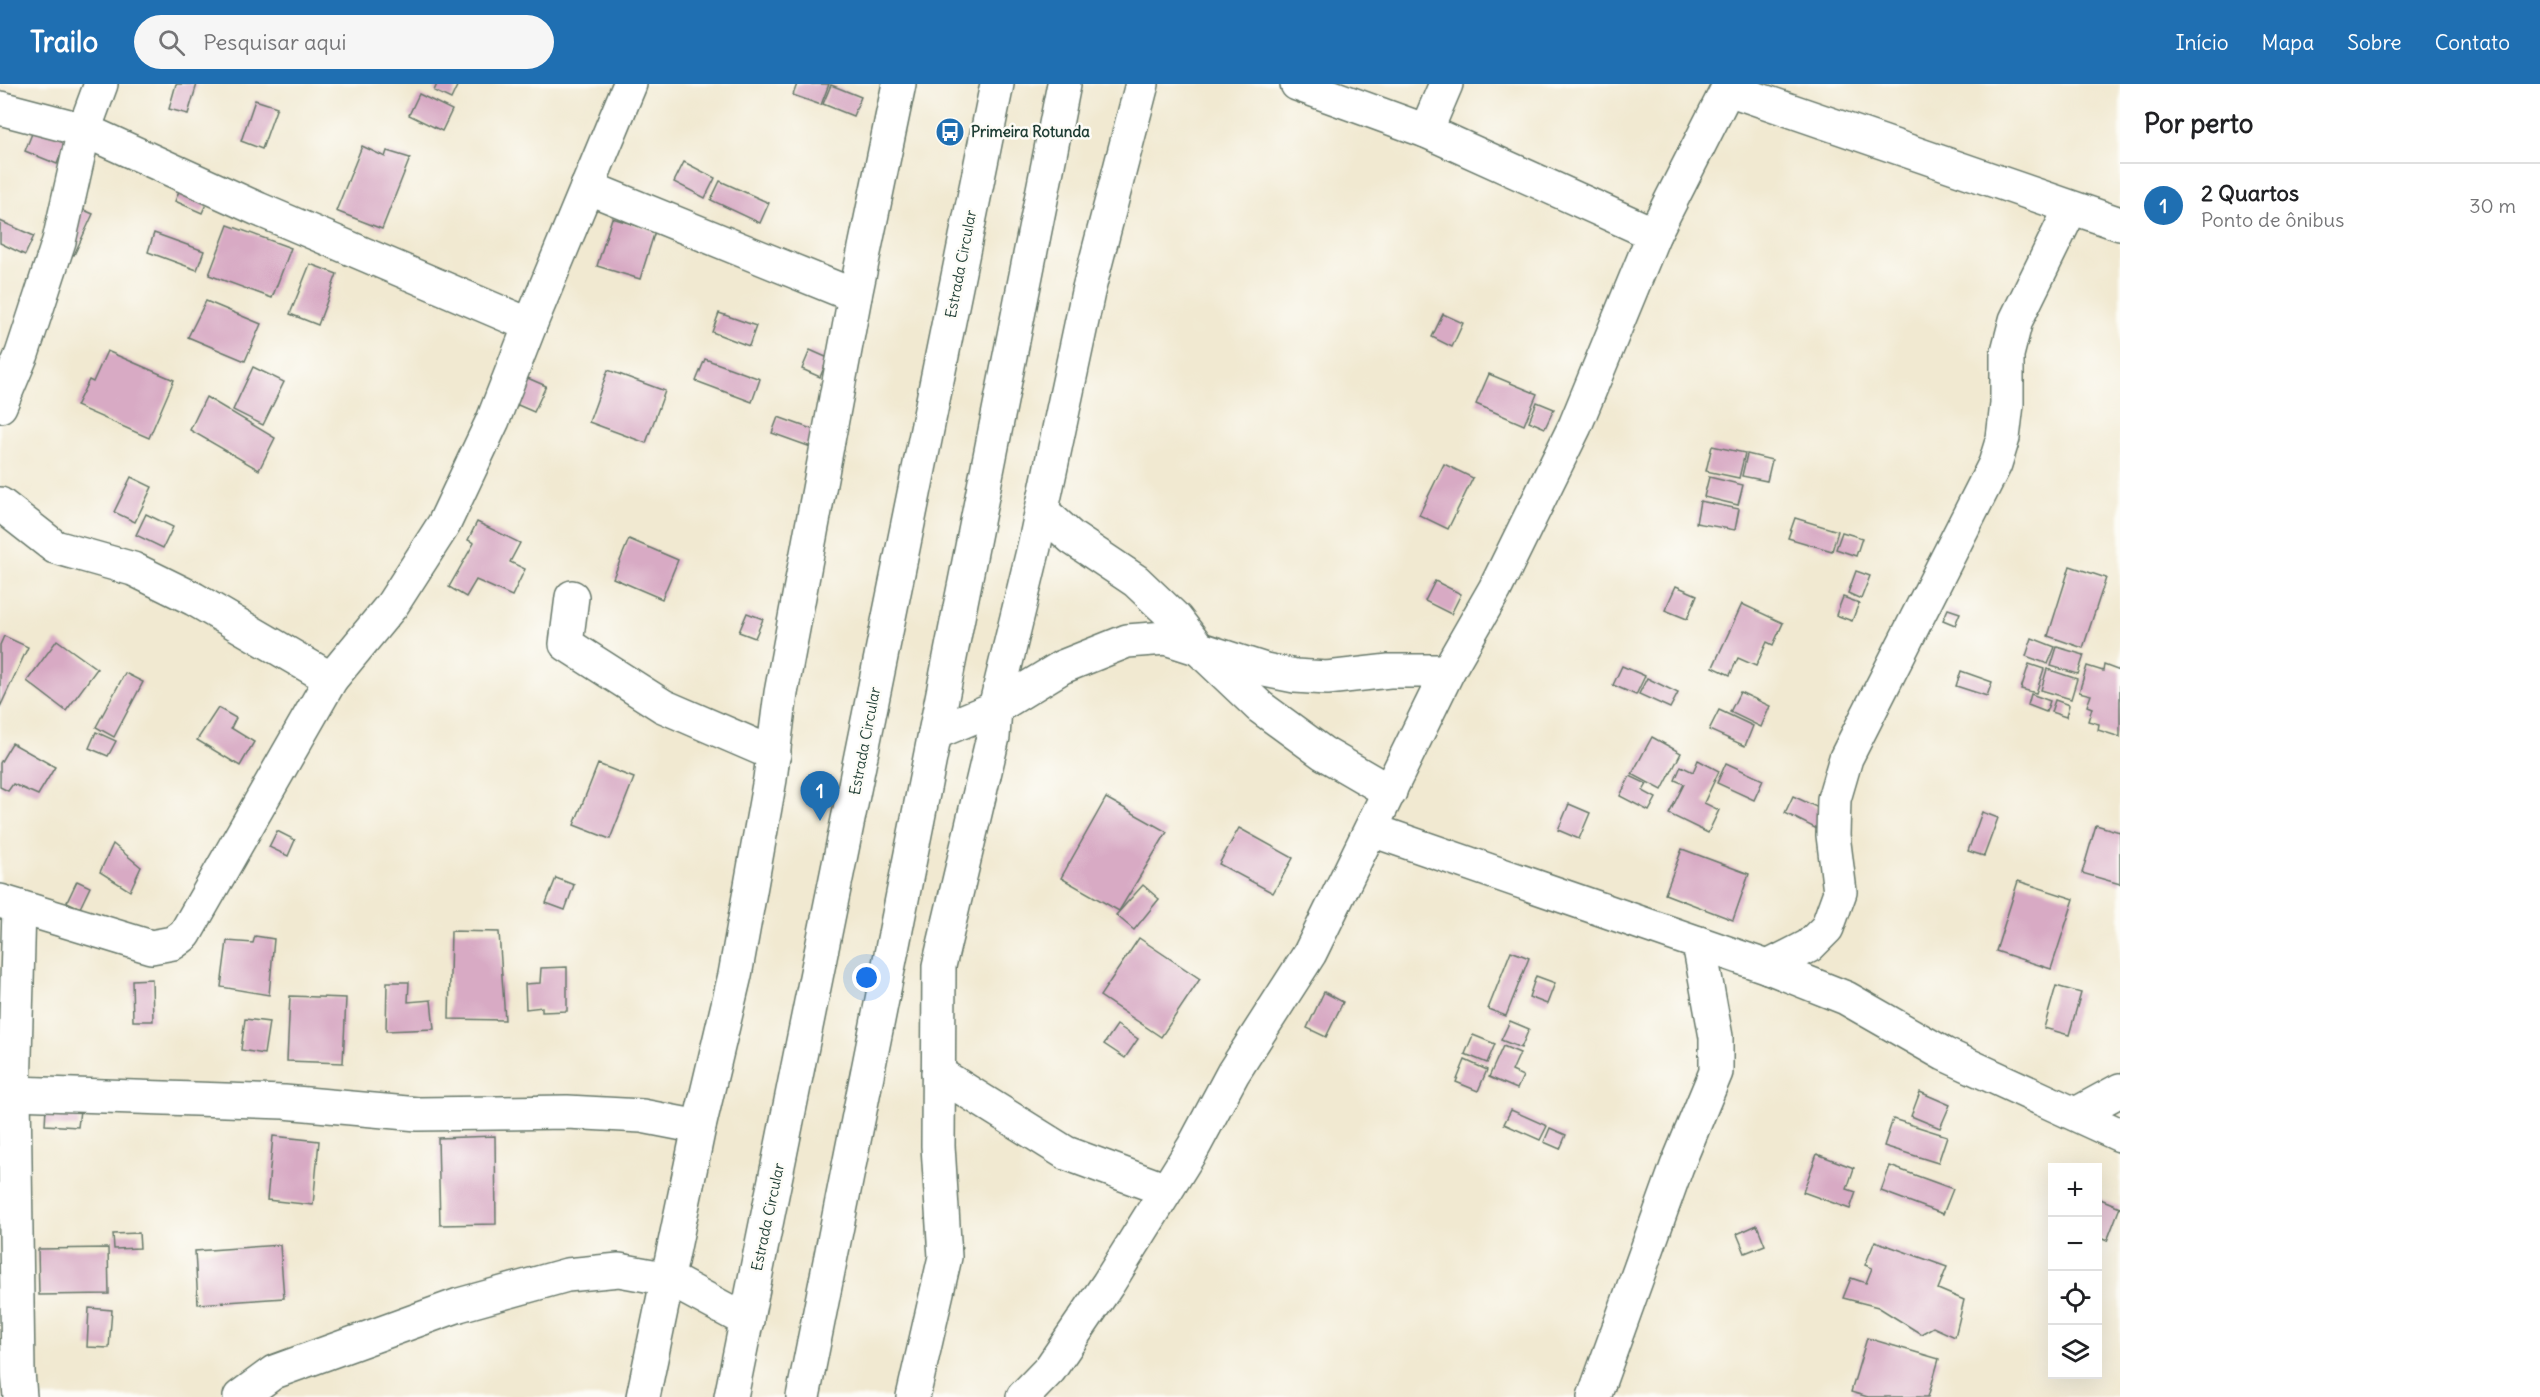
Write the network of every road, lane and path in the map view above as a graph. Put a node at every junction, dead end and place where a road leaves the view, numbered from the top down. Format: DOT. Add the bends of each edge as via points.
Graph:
graph roads {
  1 [pos="101,84"];
  2 [pos="630,84"];
  3 [pos="899,84"];
  4 [pos="997,84"];
  5 [pos="1064,84"];
  6 [pos="1142,84"];
  7 [pos="1297,84"];
  8 [pos="1446,84"];
  9 [pos="1729,86"];
  10 [pos="0,108"];
  11 [pos="84,130"];
  12 [pos="1426,131"];
  13 [pos="587,187"];
  14 [pos="2071,208"];
  15 [pos="2120,224"];
  16 [pos="1654,234"];
  17 [pos="855,296"];
  18 [pos="530,325"];
  19 [pos="0,406"];
  20 [pos="0,504"];
  21 [pos="1042,511"];
  22 [pos="572,597"];
  23 [pos="1200,650"];
  24 [pos="1448,671"];
  25 [pos="331,679"];
  26 [pos="995,708"];
  27 [pos="935,733"];
  28 [pos="774,754"];
  29 [pos="1390,792"];
  30 [pos="1372,830"];
  31 [pos="10,904"];
  32 [pos="1699,943"];
  33 [pos="1768,967"];
  34 [pos="938,1073"];
  35 [pos="2120,1090"];
  36 [pos="14,1093"];
  37 [pos="2076,1114"];
  38 [pos="699,1127"];
  39 [pos="2120,1135"];
  40 [pos="8,1140"];
  41 [pos="1166,1190"];
  42 [pos="669,1279"];
  43 [pos="747,1321"];
  44 [pos="20,1397"];
  45 [pos="240,1397"];
  46 [pos="643,1397"];
  47 [pos="731,1397"];
  48 [pos="803,1397"];
  49 [pos="913,1397"];
  50 [pos="1023,1397"];
  51 [pos="1594,1397"];
  1 -- 11 [label="street"];
  2 -- 13 [label="street"];
  3 -- 17 [label="street"];
  4 -- 43 [label="street, Estrada Circular"];
  5 -- 27 [label="street"];
  6 -- 21 [label="street" via="1088,292"];
  7 -- 12 [label="street"];
  8 -- 12 [label="street"];
  9 -- 14 [label="street"];
  9 -- 16 [label="street"];
  10 -- 11 [label="street"];
  11 -- 18 [label="street"];
  11 -- 19 [label="street" via="59,242 22,354"];
  12 -- 16 [label="street"];
  13 -- 17 [label="street"];
  13 -- 18 [label="street"];
  14 -- 15 [label="street"];
  14 -- 33 [label="street" via="2016,320 2007,355 2007,404 1995,464 1846,758 1834,799 1833,834 1840,892 1827,928 1809,946"];
  16 -- 24 [label="street" via="1575,426 1495,589"];
  17 -- 28 [label="street" via="781,693"];
  18 -- 25 [label="street" via="494,420 444,524 392,605"];
  20 -- 25 [label="street" via="55,547 133,569"];
  21 -- 23 [label="street" via="1072,538 1136,581 1176,619"];
  21 -- 26 [label="street"];
  22 -- 28 [label="street" via="566,644 663,706"];
  23 -- 24 [label="street" via="1295,676 1327,678 1389,671"];
  23 -- 26 [label="street" via="1166,638 1127,641 1062,667"];
  23 -- 29 [label="street" via="1291,731"];
  24 -- 29 [label="street"];
  25 -- 31 [label="street" via="179,939 152,947"];
  26 -- 27 [label="street"];
  26 -- 34 [label="street" via="993,736 939,966"];
  27 -- 48 [label="street"];
  28 -- 38 [label="street" via="735,975"];
  29 -- 30 [label="street"];
  30 -- 32 [label="street"];
  30 -- 41 [label="street" via="1310,953 1233,1073"];
  31 -- 36 [label="street"];
  32 -- 33 [label="street"];
  32 -- 51 [label="street" via="1716,1037 1716,1072 1677,1166"];
  33 -- 37 [label="street" via="1846,998 1944,1054"];
  34 -- 41 [label="street" via="1066,1153"];
  34 -- 49 [label="street" via="945,1257"];
  35 -- 37 [label="street"];
  36 -- 38 [label="street" via="284,1102 418,1114 567,1112 642,1116"];
  36 -- 40 [label="street"];
  37 -- 39 [label="street"];
  38 -- 42 [label="street"];
  40 -- 44 [label="street"];
  41 -- 50 [label="street" via="1108,1284 1056,1359"];
  42 -- 43 [label="street"];
  42 -- 45 [label="street" via="619,1270 567,1275 514,1288 274,1372"];
  42 -- 46 [label="street"];
  43 -- 47 [label="street, Estrada Circular"];
}
